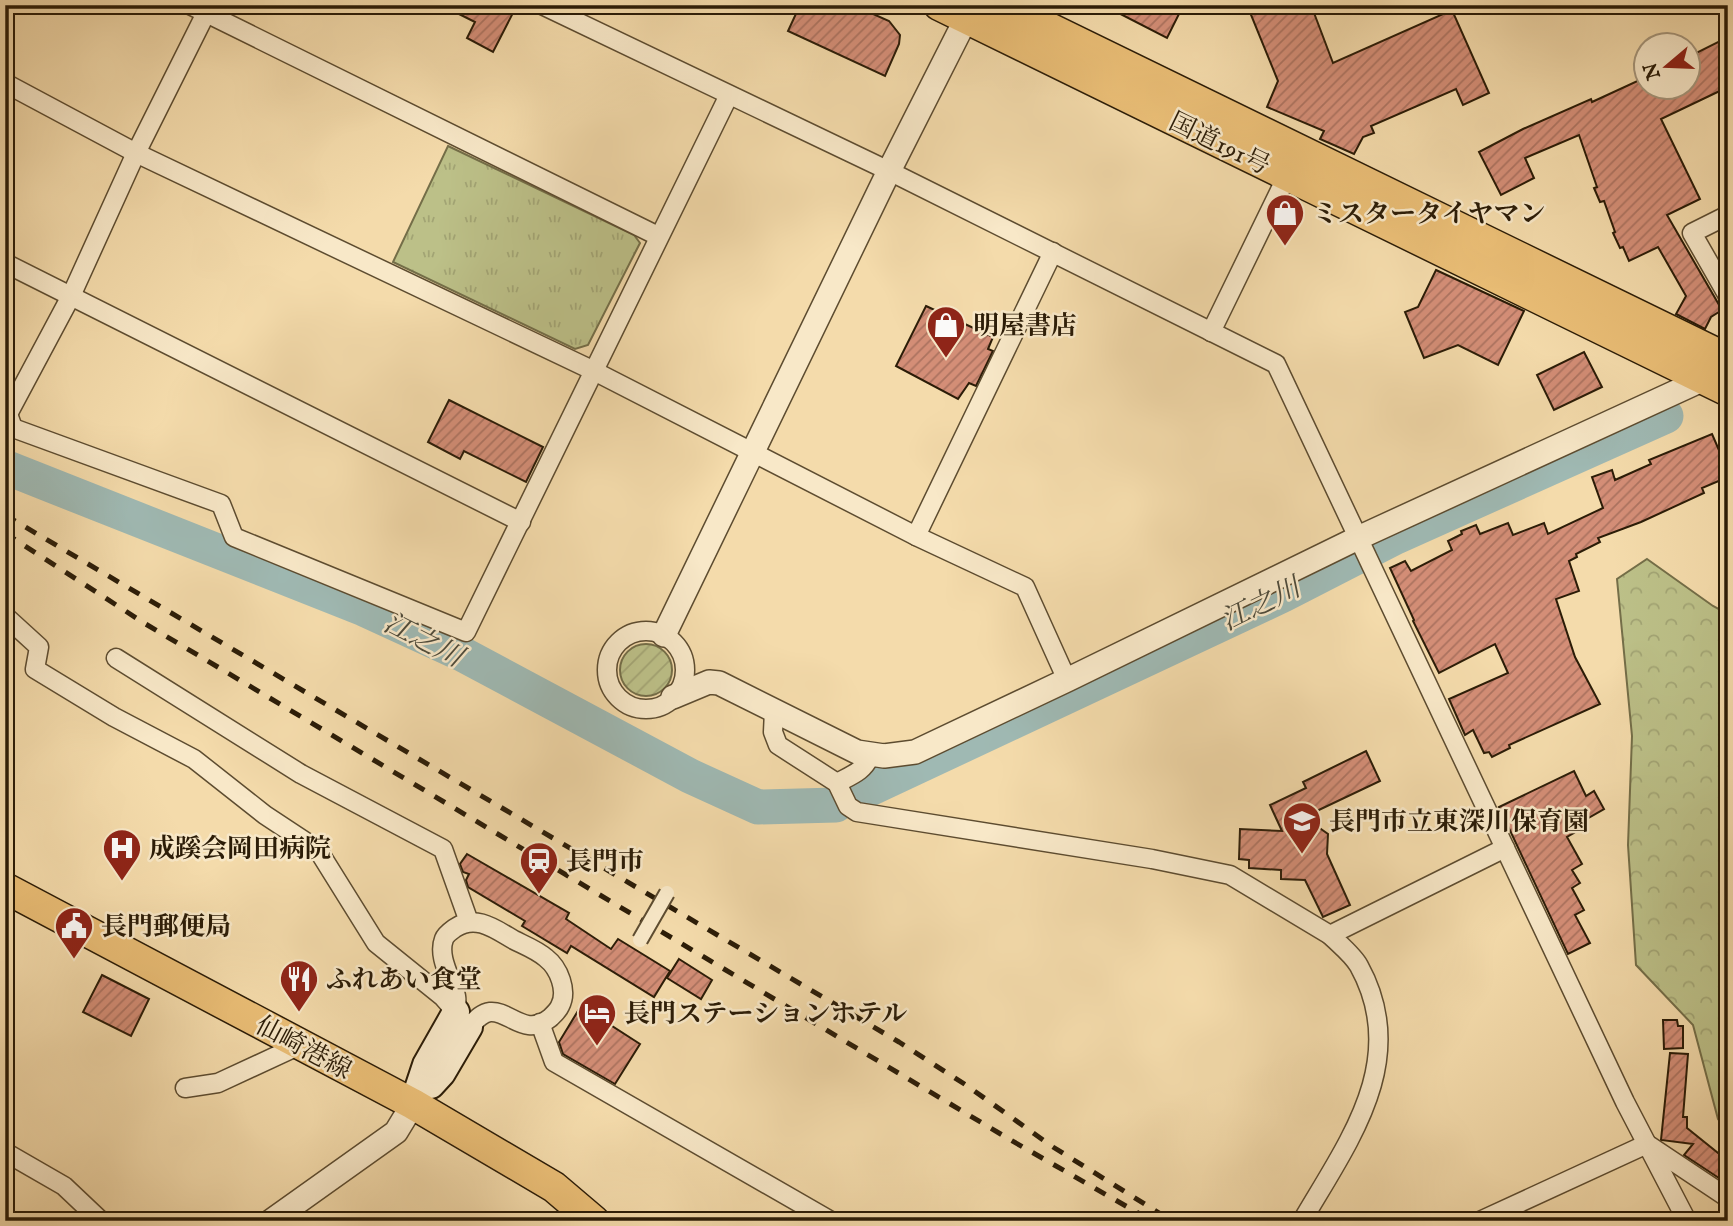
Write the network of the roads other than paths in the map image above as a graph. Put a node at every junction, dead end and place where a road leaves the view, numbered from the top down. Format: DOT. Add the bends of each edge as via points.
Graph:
graph roads {
  1 [pos="542,5"];
  2 [pos="939,5"];
  3 [pos="1003,5"];
  4 [pos="202,8"];
  5 [pos="970,12"];
  6 [pos="5,83"];
  7 [pos="729,95"];
  8 [pos="136,153"];
  9 [pos="889,172"];
  10 [pos="1287,176"];
  11 [pos="1728,215"];
  12 [pos="658,236"];
  13 [pos="1053,252"];
  14 [pos="5,263"];
  15 [pos="71,296"];
  16 [pos="1728,296"];
  17 [pos="1210,332"];
  18 [pos="1728,359"];
  19 [pos="592,370"];
  20 [pos="1716,385"];
  21 [pos="7,414"];
  22 [pos="753,453"];
  23 [pos="521,522"];
  24 [pos="916,536"];
  25 [pos="1358,538"];
  26 [pos="5,616"];
  27 [pos="664,635"];
  28 [pos="116,658"];
  29 [pos="1067,680"];
  30 [pos="673,697"];
  31 [pos="774,711"];
  32 [pos="870,755"];
  33 [pos="837,783"];
  34 [pos="1505,848"];
  35 [pos="5,888"];
  36 [pos="667,893"];
  37 [pos="469,922"];
  38 [pos="1330,935"];
  39 [pos="640,940"];
  40 [pos="463,1020"];
  41 [pos="540,1023"];
  42 [pos="300,1045"];
  43 [pos="185,1088"];
  44 [pos="413,1104"];
  45 [pos="1647,1144"];
  46 [pos="5,1152"];
  47 [pos="1728,1198"];
  48 [pos="101,1221"];
  49 [pos="271,1221"];
  50 [pos="594,1221"];
  51 [pos="831,1221"];
  52 [pos="1302,1221"];
  53 [pos="1480,1221"];
  54 [pos="1687,1221"];
  1 -- 7 [label="street"];
  2 -- 5 [label="main road, 国道191号"];
  3 -- 18 [label="main road, 国道191号"];
  4 -- 8 [label="street"];
  4 -- 12 [label="street"];
  5 -- 9 [label="street"];
  5 -- 10 [label="main road, 国道191号"];
  6 -- 8 [label="street"];
  7 -- 9 [label="street"];
  7 -- 12 [label="street"];
  8 -- 15 [label="street"];
  8 -- 19 [label="street"];
  9 -- 13 [label="street"];
  9 -- 22 [label="street"];
  10 -- 17 [label="street"];
  10 -- 20 [label="main road, 国道191号"];
  11 -- 16 [label="street" via="1692,233"];
  12 -- 19 [label="street"];
  13 -- 17 [label="street"];
  13 -- 24 [label="street"];
  14 -- 15 [label="street"];
  15 -- 21 [label="street"];
  15 -- 23 [label="street"];
  17 -- 25 [label="street" via="1276,364"];
  18 -- 20 [label="street"];
  19 -- 22 [label="street"];
  19 -- 23 [label="street"];
  20 -- 25 [label="street"];
  21 -- 23 [label="street" via="13,428 221,504 234,537 466,632"];
  22 -- 24 [label="street"];
  22 -- 27 [label="street"];
  24 -- 29 [label="street" via="1025,587"];
  25 -- 29 [label="street"];
  25 -- 34 [label="street"];
  26 -- 40 [label="street" via="38,647 35,669 194,759 318,850 376,943 443,997"];
  27 -- 30 [label="street" via="674,642 684,662 682,684"];
  27 -- 30 [label="street" via="643,630 622,638 608,656 607,679 618,698 638,708 659,706"];
  28 -- 37 [label="street" via="301,774 443,849"];
  29 -- 32 [label="street" via="915,752"];
  30 -- 31 [label="street" via="709,682 719,683"];
  31 -- 32 [label="street"];
  31 -- 33 [label="street" via="778,745"];
  32 -- 33 [label="street" via="860,771"];
  33 -- 38 [label="street" via="848,806 857,812 1230,875"];
  34 -- 38 [label="street"];
  34 -- 45 [label="street"];
  35 -- 42 [label="main road, 仙崎港線"];
  36 -- 39 [label="street, bridge"];
  37 -- 40 [label="street" via="449,932 442,950"];
  37 -- 41 [label="street" via="484,923 548,958 562,987 561,1006"];
  38 -- 52 [label="street" via="1359,964 1373,998 1379,1022 1378,1058 1357,1128"];
  40 -- 41 [label="street" via="488,1012 523,1024"];
  40 -- 44 [label="main road" via="426,1065"];
  41 -- 51 [label="street" via="554,1062"];
  42 -- 43 [label="street" via="218,1083"];
  42 -- 44 [label="main road, 仙崎港線"];
  44 -- 49 [label="street" via="397,1132"];
  44 -- 50 [label="main road, 仙崎港線" via="554,1187"];
  45 -- 47 [label="street"];
  45 -- 53 [label="street"];
  45 -- 54 [label="street"];
  46 -- 48 [label="street" via="64,1186"];
}
